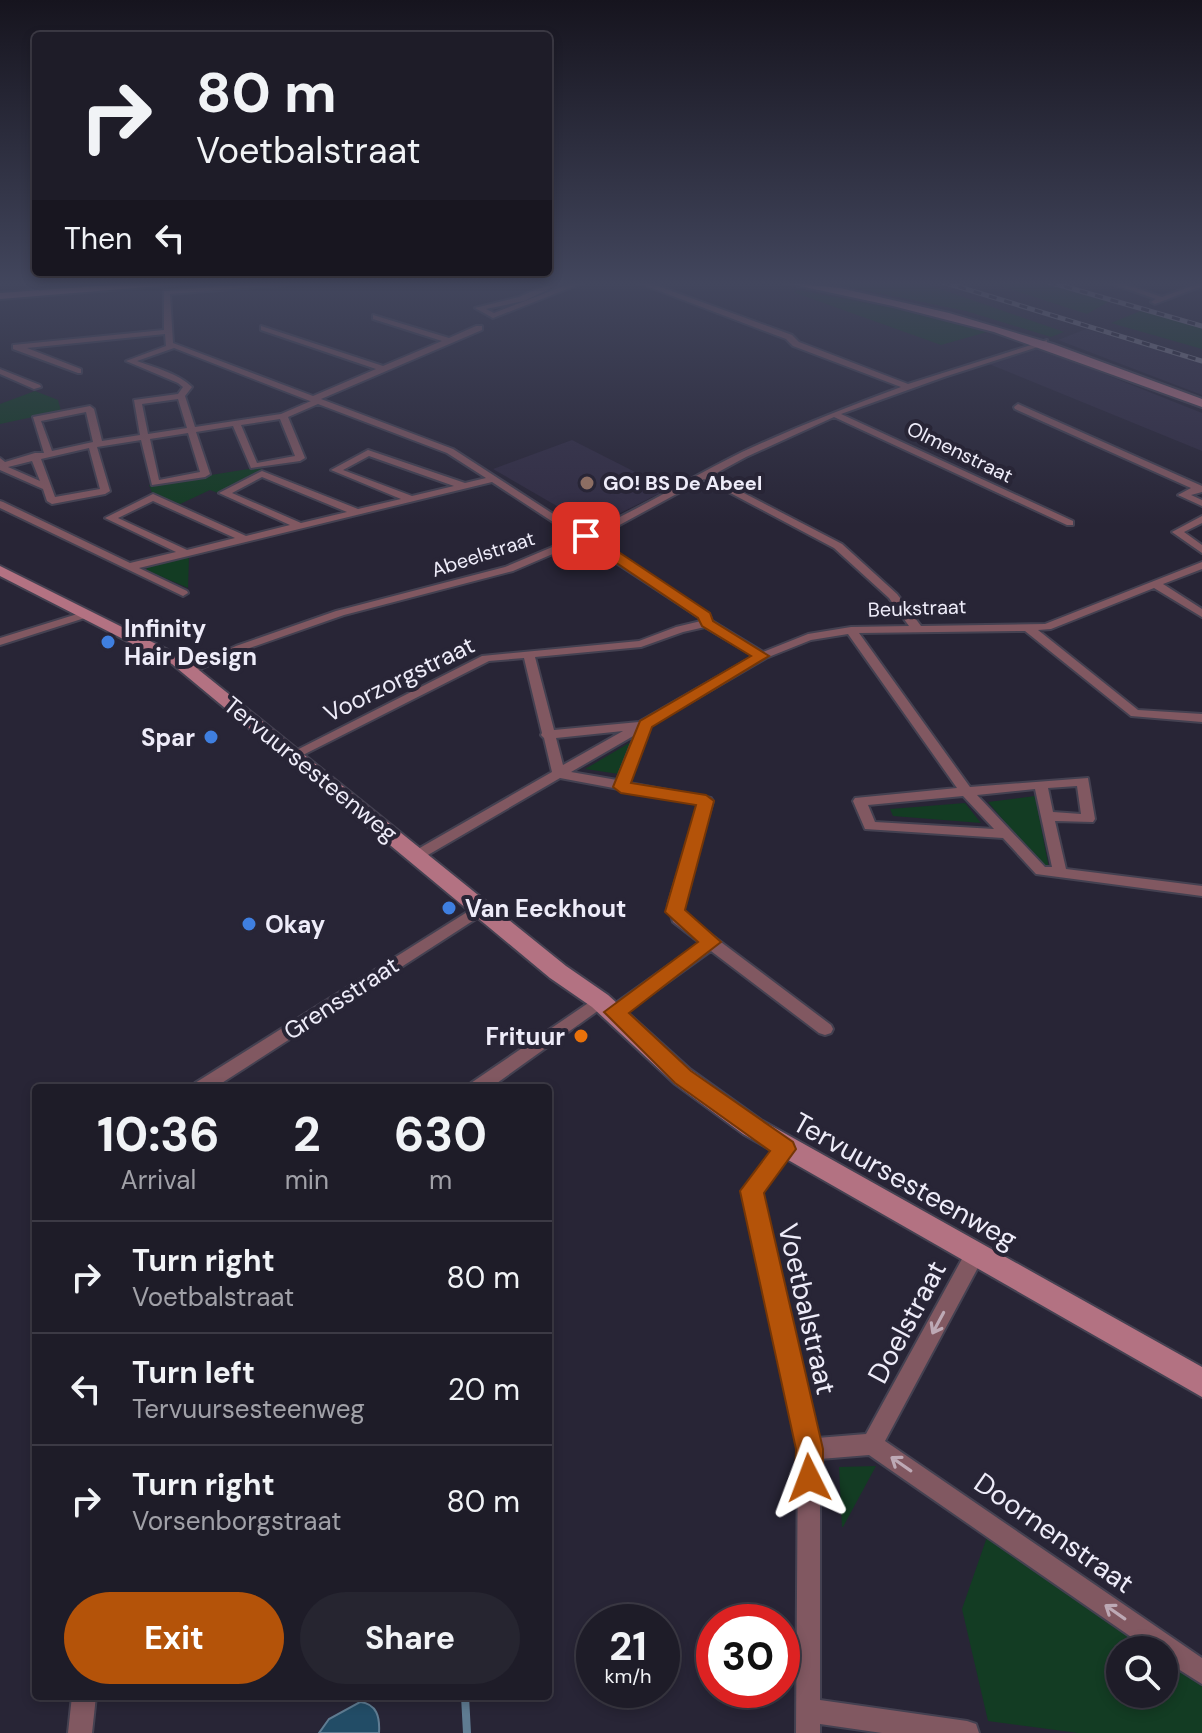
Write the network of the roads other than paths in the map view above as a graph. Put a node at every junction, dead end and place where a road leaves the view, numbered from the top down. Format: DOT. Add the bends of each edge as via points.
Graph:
graph roads {
  1 [pos="57,363"];
  2 [pos="135,363"];
  3 [pos="218,363"];
  4 [pos="366,363"];
  5 [pos="393,363"];
  6 [pos="845,363"];
  7 [pos="981,363"];
  8 [pos="1098,363"];
  9 [pos="381,368"];
  10 [pos="0,371"];
  11 [pos="78,371"];
  12 [pos="12,376"];
  13 [pos="0,380"];
  14 [pos="37,387"];
  15 [pos="908,387"];
  16 [pos="181,396"];
  17 [pos="316,400"];
  18 [pos="1202,403"];
  19 [pos="1018,407"];
  20 [pos="834,414"];
  21 [pos="283,416"];
  22 [pos="236,424"];
  23 [pos="191,430"];
  24 [pos="144,437"];
  25 [pos="95,445"];
  26 [pos="48,453"];
  27 [pos="35,456"];
  28 [pos="1,464"];
  29 [pos="703,475"];
  30 [pos="495,479"];
  31 [pos="464,487"];
  32 [pos="48,488"];
  33 [pos="1200,488"];
  34 [pos="411,499"];
  35 [pos="1202,503"];
  36 [pos="0,504"];
  37 [pos="357,512"];
  38 [pos="1202,519"];
  39 [pos="1070,523"];
  40 [pos="301,526"];
  41 [pos="586,536"];
  42 [pos="245,539"];
  43 [pos="1202,550"];
  44 [pos="185,553"];
  45 [pos="1202,565"];
  46 [pos="128,567"];
  47 [pos="0,570"];
  48 [pos="1154,583"];
  49 [pos="183,593"];
  50 [pos="87,614"];
  51 [pos="1202,614"];
  52 [pos="707,623"];
  53 [pos="916,627"];
  54 [pos="1027,627"];
  55 [pos="851,630"];
  56 [pos="0,642"];
  57 [pos="529,655"];
  58 [pos="762,656"];
  59 [pos="191,670"];
  60 [pos="1202,718"];
  61 [pos="645,725"];
  62 [pos="547,735"];
  63 [pos="293,755"];
  64 [pos="559,774"];
  65 [pos="1041,785"];
  66 [pos="621,787"];
  67 [pos="966,791"];
  68 [pos="1049,816"];
  69 [pos="1006,834"];
  70 [pos="416,856"];
  71 [pos="1060,873"];
  72 [pos="1202,891"];
  73 [pos="480,909"];
  74 [pos="712,942"];
  75 [pos="608,1006"];
  76 [pos="825,1029"];
  77 [pos="207,1084"];
  78 [pos="483,1084"];
  79 [pos="785,1149"];
  80 [pos="975,1254"];
  81 [pos="1202,1383"];
  82 [pos="872,1444"];
  83 [pos="809,1449"];
  84 [pos="1202,1672"];
  85 [pos="84,1700"];
  86 [pos="807,1721"];
  87 [pos="80,1733"];
  88 [pos="967,1733"];
  1 -- 11 [label="street"];
  2 -- 16 [label="street" via="181,381 188,387"];
  3 -- 17 [label="street"];
  4 -- 9 [label="street"];
  5 -- 9 [label="street"];
  6 -- 15 [label="street"];
  7 -- 15 [label="street, Abeelstraat"];
  8 -- 18 [label="street"];
  9 -- 17 [label="street"];
  10 -- 12 [label="street"];
  12 -- 13 [label="street"];
  12 -- 14 [label="street"];
  15 -- 20 [label="street, Abeelstraat"];
  16 -- 23 [label="street"];
  16 -- 24 [label="street" via="137,402"];
  17 -- 21 [label="street"];
  17 -- 30 [label="street" via="450,451"];
  19 -- 33 [label="street"];
  20 -- 29 [label="street, Abeelstraat"];
  20 -- 39 [label="street, Olmenstraat"];
  21 -- 22 [label="street"];
  21 -- 22 [label="street" via="300,458 254,466"];
  22 -- 23 [label="street"];
  23 -- 24 [label="street"];
  23 -- 24 [label="street" via="205,474 155,483"];
  24 -- 25 [label="street"];
  25 -- 26 [label="street"];
  25 -- 26 [label="street" via="90,409 36,419"];
  25 -- 32 [label="street" via="105,491 52,501"];
  26 -- 27 [label="street"];
  27 -- 28 [label="street"];
  27 -- 32 [label="street"];
  28 -- 32 [label="street"];
  29 -- 41 [label="street, Abeelstraat"];
  29 -- 53 [label="street" via="838,546 893,596"];
  30 -- 31 [label="street"];
  30 -- 41 [label="street"];
  31 -- 34 [label="street"];
  31 -- 34 [label="street" via="368,453 336,470"];
  33 -- 35 [label="street" via="1183,495"];
  34 -- 37 [label="street"];
  36 -- 46 [label="street"];
  37 -- 40 [label="street"];
  37 -- 40 [label="street" via="262,474 224,493"];
  38 -- 43 [label="street" via="1177,532"];
  40 -- 42 [label="street"];
  41 -- 52 [label="street" via="705,616"];
  41 -- 59 [label="street, Abeelstraat" via="509,569 340,613"];
  42 -- 44 [label="street"];
  42 -- 44 [label="street" via="153,497 110,518"];
  44 -- 46 [label="street"];
  45 -- 48 [label="street, Beukstraat"];
  46 -- 49 [label="street"];
  47 -- 50 [label="street, Tervuursesteenweg"];
  48 -- 51 [label="street"];
  48 -- 54 [label="street, Beukstraat" via="1047,627"];
  50 -- 56 [label="street"];
  50 -- 59 [label="street, Tervuursesteenweg"];
  52 -- 57 [label="street, Voorzorgstraat" via="641,644"];
  52 -- 58 [label="street"];
  53 -- 54 [label="street, Beukstraat"];
  53 -- 55 [label="street, Beukstraat"];
  54 -- 60 [label="street" via="1135,713"];
  55 -- 58 [label="street, Beukstraat" via="808,637"];
  55 -- 67 [label="street"];
  57 -- 62 [label="street"];
  57 -- 63 [label="street, Voorzorgstraat" via="486,658"];
  58 -- 61 [label="street, Beukstraat"];
  59 -- 63 [label="street, Tervuursesteenweg"];
  61 -- 62 [label="street, Beukstraat"];
  61 -- 64 [label="street, Beukstraat"];
  61 -- 66 [label="street"];
  62 -- 64 [label="street"];
  63 -- 70 [label="street, Tervuursesteenweg"];
  64 -- 66 [label="street"];
  64 -- 70 [label="street, Beukstraat"];
  65 -- 67 [label="street"];
  65 -- 68 [label="street"];
  65 -- 68 [label="street" via="1083,781 1088,819"];
  66 -- 74 [label="street" via="706,801 675,912"];
  67 -- 69 [label="street"];
  67 -- 69 [label="street" via="860,801 870,826"];
  68 -- 71 [label="street"];
  69 -- 71 [label="street" via="1041,871"];
  70 -- 73 [label="street, Tervuursesteenweg"];
  71 -- 72 [label="street"];
  73 -- 75 [label="street, Tervuursesteenweg"];
  73 -- 77 [label="street, Grensstraat"];
  74 -- 75 [label="street"];
  74 -- 76 [label="street"];
  75 -- 78 [label="street"];
  75 -- 79 [label="street, Tervuursesteenweg" via="683,1077"];
  79 -- 80 [label="street, Tervuursesteenweg"];
  79 -- 83 [label="street, Voetbalstraat" via="752,1191"];
  80 -- 81 [label="street, Tervuursesteenweg"];
  80 -- 82 [label="street, Doelstraat, one-way"];
  82 -- 83 [label="street"];
  84 -- 82 [label="street, Doornenstraat, one-way"];
  83 -- 86 [label="street, Voetbalstraat"];
  85 -- 87 [label="street"];
  86 -- 88 [label="street"];
}
